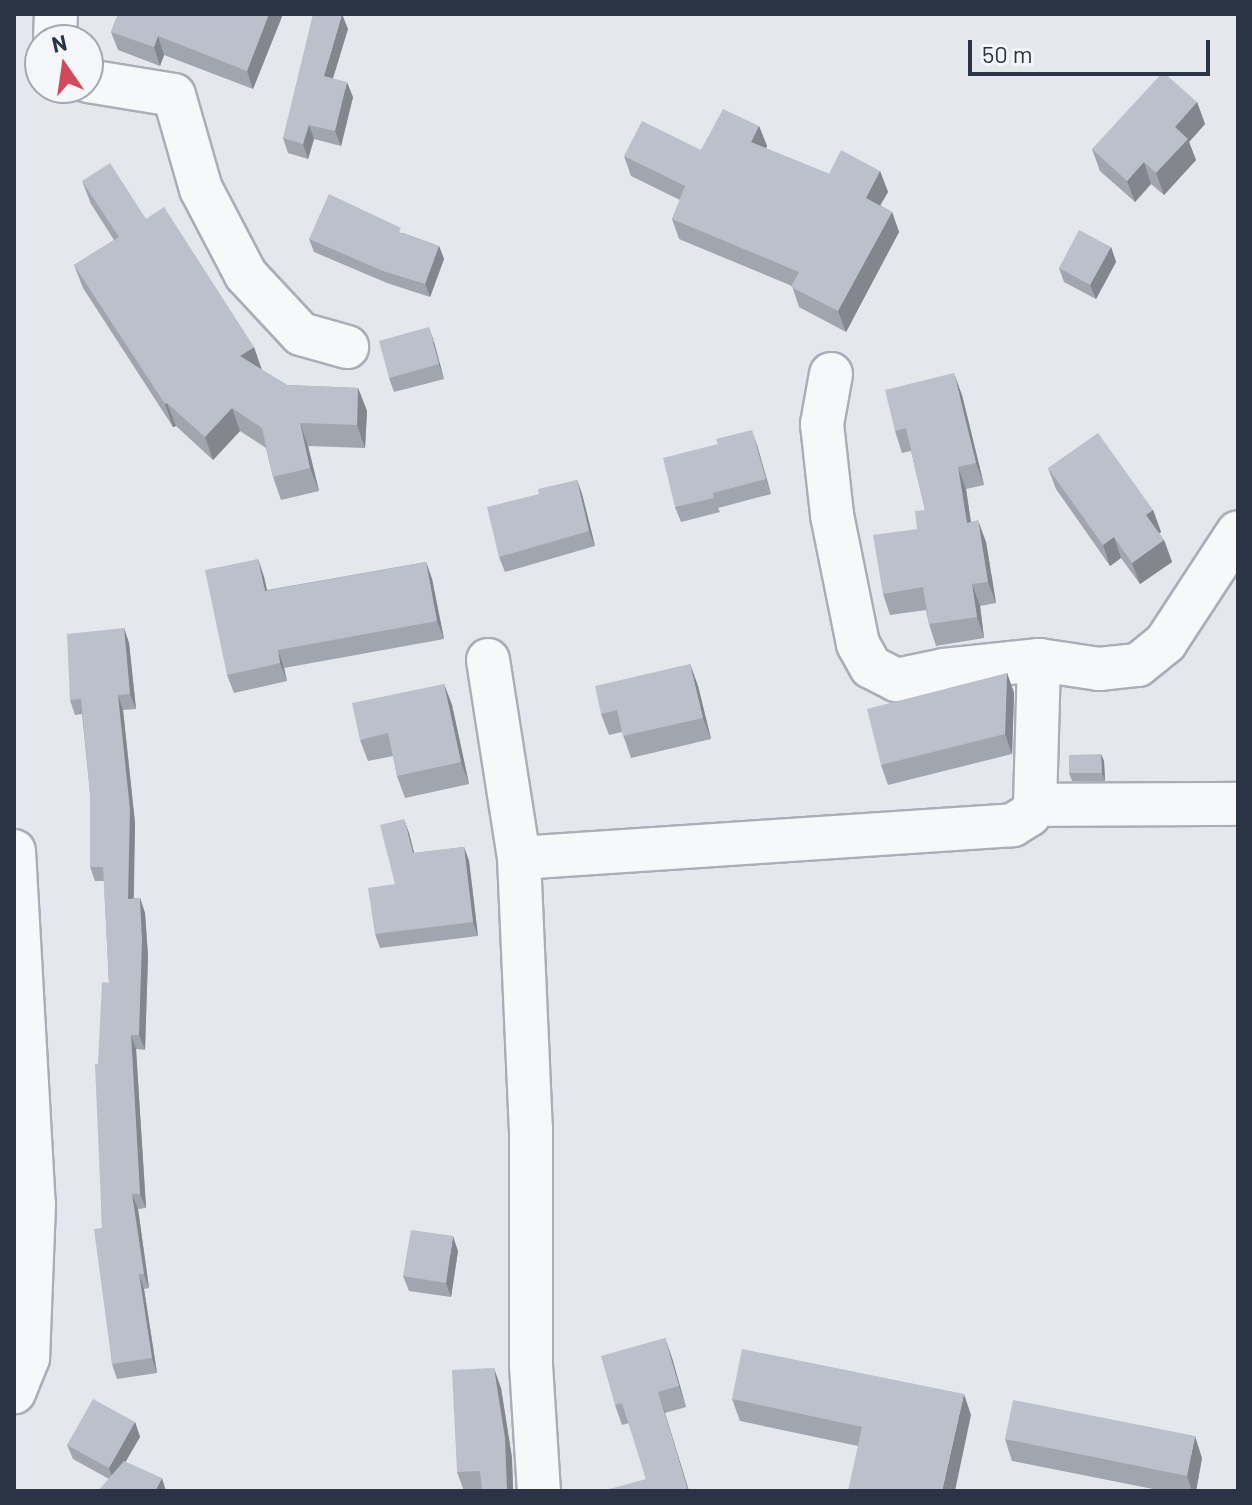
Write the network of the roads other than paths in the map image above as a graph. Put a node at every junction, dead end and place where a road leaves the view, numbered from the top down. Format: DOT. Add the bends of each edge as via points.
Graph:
graph roads {
  1 [pos="104,84"];
  2 [pos="347,347"];
  3 [pos="831,374"];
  4 [pos="1238,532"];
  5 [pos="488,660"];
  6 [pos="1039,660"];
  7 [pos="1238,804"];
  8 [pos="1035,805"];
  9 [pos="14,851"];
  10 [pos="519,858"];
  11 [pos="14,1392"];
  12 [pos="539,1491"];
  1 -- 2 [label="street" via="174,95 201,189 246,275 301,334"];
  3 -- 6 [label="street" via="822,424 832,515 858,644 871,667 896,680"];
  4 -- 6 [label="street" via="1166,642 1138,665 1099,669"];
  5 -- 10 [label="street"];
  6 -- 8 [label="street"];
  7 -- 8 [label="street"];
  8 -- 10 [label="street" via="1013,825"];
  9 -- 11 [label="street" via="34,1204 28,1358"];
  10 -- 12 [label="street" via="531,1128 531,1365"];
}
